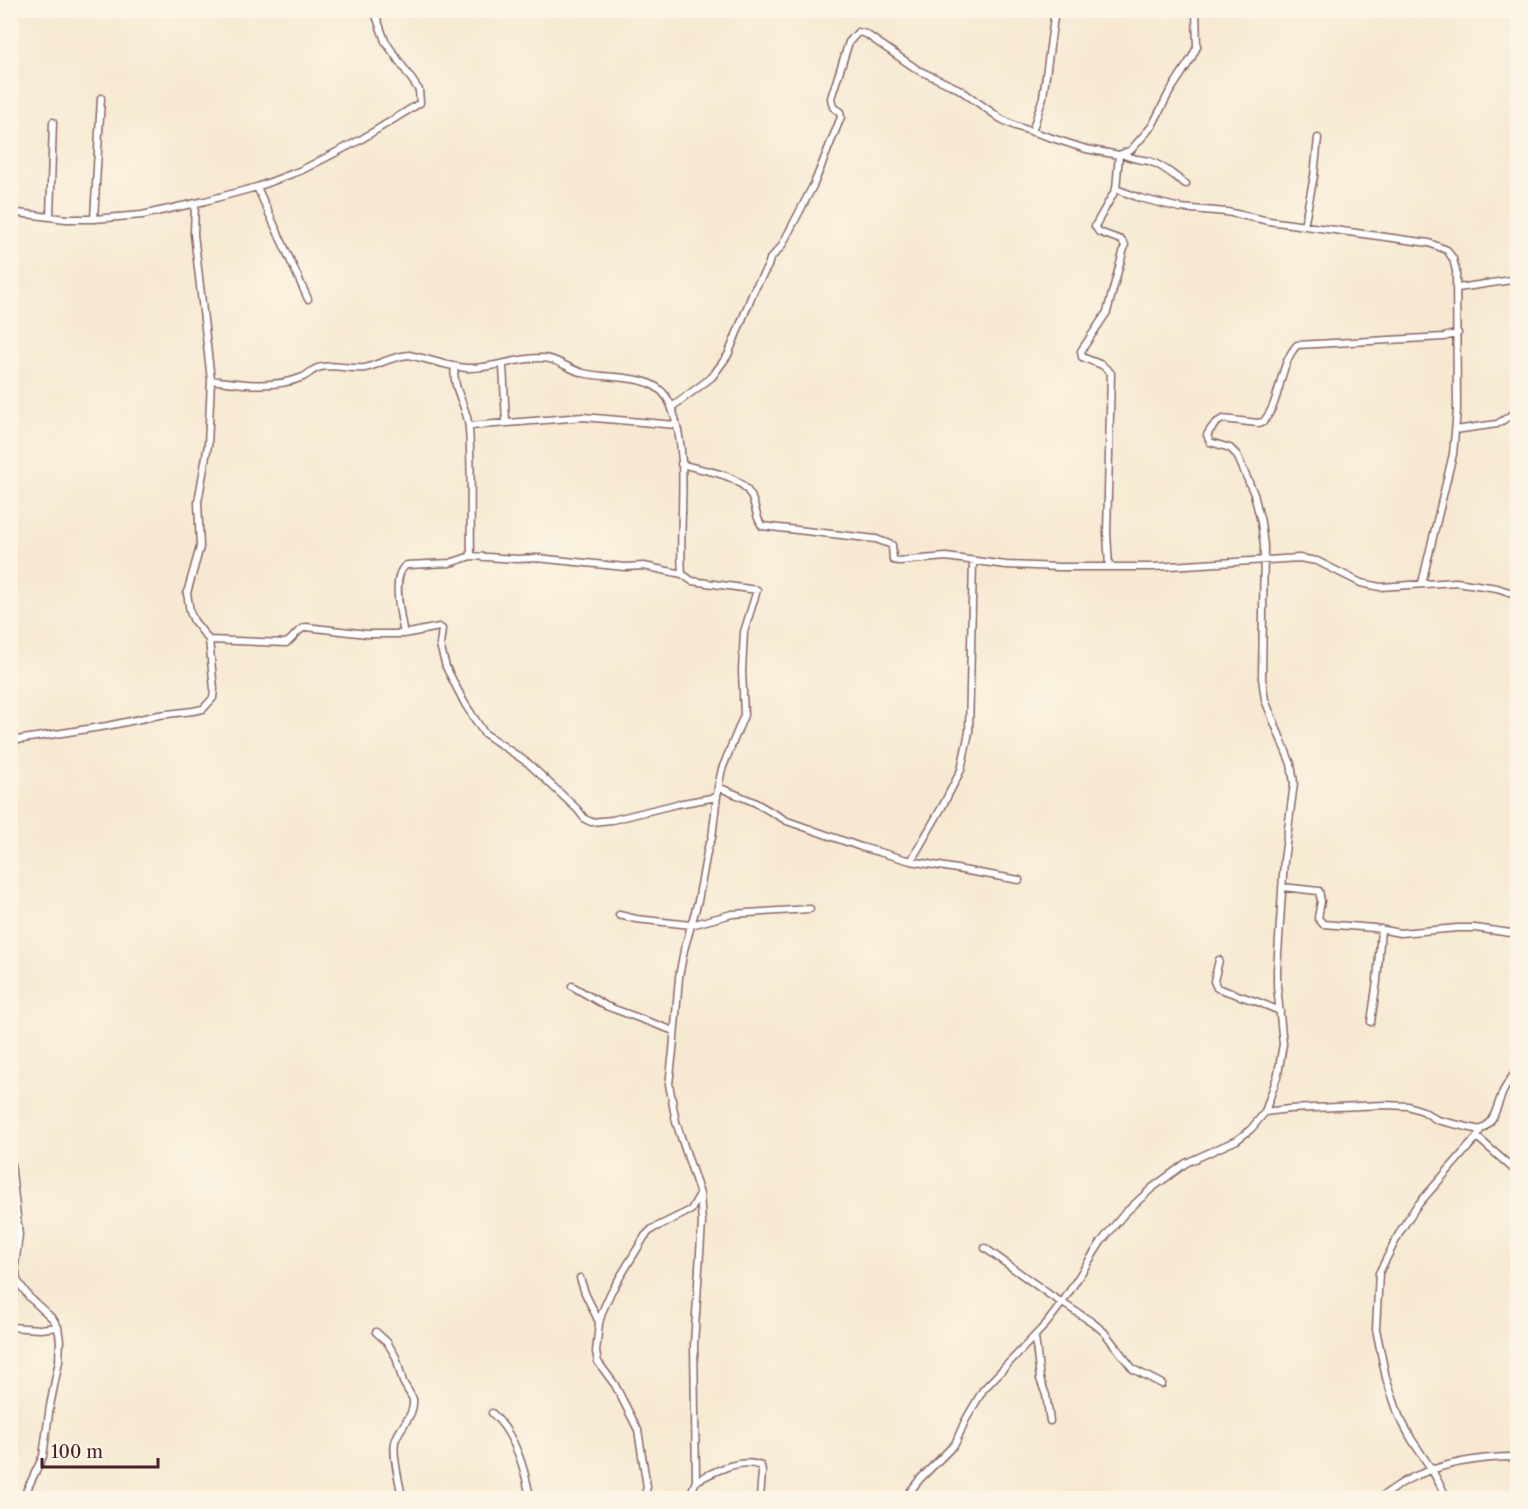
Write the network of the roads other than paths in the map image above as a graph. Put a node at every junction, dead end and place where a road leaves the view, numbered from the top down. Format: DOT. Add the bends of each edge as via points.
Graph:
graph roads {
  1 [pos="374,10"];
  2 [pos="1054,10"];
  3 [pos="1196,10"];
  4 [pos="1511,10"];
  5 [pos="1518,17"];
  6 [pos="101,98"];
  7 [pos="53,122"];
  8 [pos="1032,132"];
  9 [pos="1318,138"];
  10 [pos="1120,154"];
  11 [pos="1186,184"];
  12 [pos="257,187"];
  13 [pos="1116,189"];
  14 [pos="195,203"];
  15 [pos="10,212"];
  16 [pos="50,217"];
  17 [pos="94,219"];
  18 [pos="1304,226"];
  19 [pos="1518,279"];
  20 [pos="1458,288"];
  21 [pos="308,299"];
  22 [pos="1458,333"];
  23 [pos="503,365"];
  24 [pos="454,366"];
  25 [pos="210,380"];
  26 [pos="672,407"];
  27 [pos="1518,410"];
  28 [pos="506,422"];
  29 [pos="676,425"];
  30 [pos="470,426"];
  31 [pos="1455,430"];
  32 [pos="681,464"];
  33 [pos="471,556"];
  34 [pos="1264,560"];
  35 [pos="974,561"];
  36 [pos="1109,567"];
  37 [pos="682,574"];
  38 [pos="1422,583"];
  39 [pos="1518,595"];
  40 [pos="404,634"];
  41 [pos="209,640"];
  42 [pos="10,741"];
  43 [pos="718,787"];
  44 [pos="717,797"];
  45 [pos="911,861"];
  46 [pos="1019,880"];
  47 [pos="1282,887"];
  48 [pos="810,909"];
  49 [pos="620,915"];
  50 [pos="691,925"];
  51 [pos="1381,929"];
  52 [pos="1518,934"];
  53 [pos="1219,960"];
  54 [pos="572,986"];
  55 [pos="1280,1011"];
  56 [pos="1371,1022"];
  57 [pos="674,1031"];
  58 [pos="1518,1068"];
  59 [pos="1265,1112"];
  60 [pos="1479,1134"];
  61 [pos="10,1154"];
  62 [pos="1518,1173"];
  63 [pos="700,1194"];
  64 [pos="985,1248"];
  65 [pos="580,1278"];
  66 [pos="1062,1303"];
  67 [pos="599,1323"];
  68 [pos="58,1326"];
  69 [pos="10,1327"];
  70 [pos="376,1332"];
  71 [pos="1035,1337"];
  72 [pos="1162,1384"];
  73 [pos="492,1413"];
  74 [pos="1050,1421"];
  75 [pos="1518,1456"];
  76 [pos="1432,1470"];
  77 [pos="696,1481"];
  78 [pos="23,1498"];
  79 [pos="402,1498"];
  80 [pos="530,1498"];
  81 [pos="644,1498"];
  82 [pos="689,1498"];
  83 [pos="760,1498"];
  84 [pos="905,1498"];
  85 [pos="1380,1498"];
  86 [pos="1447,1498"];
  1 -- 12 [label="street" via="385,41 419,90 420,104 302,170"];
  2 -- 8 [label="street" via="1043,98"];
  3 -- 10 [label="street" via="1197,47 1152,126 1131,150"];
  4 -- 5 [label="street"];
  6 -- 17 [label="street"];
  7 -- 16 [label="street"];
  8 -- 10 [label="street" via="1086,149"];
  8 -- 26 [label="street" via="1001,119 959,89 918,70 858,32 849,42 833,91 833,107 841,117 814,184 754,290 724,361 712,377"];
  9 -- 18 [label="street"];
  10 -- 11 [label="street" via="1151,162"];
  10 -- 13 [label="street"];
  12 -- 14 [label="street"];
  12 -- 21 [label="street"];
  13 -- 18 [label="street" via="1180,208"];
  13 -- 36 [label="street" via="1095,226 1099,232 1121,240 1124,250 1107,312 1081,351 1082,357 1110,369 1111,373"];
  14 -- 17 [label="street" via="142,215"];
  14 -- 25 [label="street" via="194,234"];
  15 -- 16 [label="street"];
  16 -- 17 [label="street"];
  18 -- 20 [label="street" via="1438,245 1453,259"];
  19 -- 20 [label="street"];
  20 -- 22 [label="street"];
  22 -- 31 [label="street"];
  22 -- 34 [label="street" via="1297,345 1291,351 1263,422 1223,419 1210,430 1210,442 1234,452 1250,484 1261,522"];
  23 -- 24 [label="street"];
  23 -- 26 [label="street" via="542,357 582,373 650,383 661,388"];
  23 -- 28 [label="street"];
  24 -- 25 [label="street" via="402,356 360,369 317,368 304,377 280,382 243,385"];
  24 -- 30 [label="street" via="455,384"];
  25 -- 41 [label="street" via="208,445 198,502 200,547 187,593 194,621"];
  26 -- 29 [label="street"];
  27 -- 31 [label="street" via="1497,424"];
  28 -- 29 [label="street" via="583,417"];
  28 -- 30 [label="street"];
  29 -- 32 [label="street"];
  30 -- 33 [label="street"];
  31 -- 38 [label="street"];
  32 -- 35 [label="street" via="740,482 752,498 762,526 876,539 892,545 892,560 946,557"];
  32 -- 37 [label="street"];
  33 -- 37 [label="street" via="644,566"];
  33 -- 40 [label="street" via="450,563 403,567 399,573 399,601"];
  34 -- 36 [label="street"];
  34 -- 38 [label="street" via="1317,561 1361,583 1380,587"];
  34 -- 47 [label="street" via="1262,678 1265,700 1291,764 1294,783"];
  35 -- 36 [label="street"];
  35 -- 45 [label="street" via="965,758"];
  37 -- 43 [label="street" via="692,581 757,590 744,632 744,715"];
  38 -- 39 [label="street" via="1478,584"];
  40 -- 41 [label="street" via="306,627 286,643"];
  40 -- 44 [label="street" via="442,629 446,667 484,733 528,763 585,819 612,820"];
  41 -- 42 [label="street" via="214,689 213,698 203,709"];
  43 -- 44 [label="street"];
  43 -- 45 [label="street" via="787,821"];
  44 -- 50 [label="street" via="712,838"];
  45 -- 46 [label="street"];
  47 -- 51 [label="street" via="1319,891 1318,918 1323,924"];
  47 -- 55 [label="street" via="1277,970"];
  48 -- 50 [label="street" via="732,914"];
  49 -- 50 [label="street"];
  50 -- 57 [label="street" via="679,977"];
  51 -- 52 [label="street" via="1400,933 1458,927"];
  51 -- 56 [label="street"];
  53 -- 55 [label="street" via="1214,981 1217,988"];
  54 -- 57 [label="street" via="606,1006"];
  55 -- 59 [label="street" via="1281,1061"];
  57 -- 63 [label="street" via="671,1099"];
  58 -- 60 [label="street" via="1495,1115"];
  59 -- 60 [label="street" via="1408,1106"];
  59 -- 66 [label="street" via="1237,1140 1186,1163 1137,1201 1112,1227"];
  60 -- 62 [label="street"];
  60 -- 76 [label="street" via="1416,1207 1379,1273 1376,1329 1386,1378 1399,1416"];
  61 -- 68 [label="street" via="19,1235 17,1280 29,1298"];
  63 -- 67 [label="street" via="691,1210 645,1236 611,1292"];
  63 -- 77 [label="street" via="702,1228 694,1371"];
  64 -- 66 [label="street"];
  65 -- 67 [label="street"];
  66 -- 71 [label="street"];
  66 -- 72 [label="street" via="1104,1332 1138,1373"];
  67 -- 81 [label="street" via="598,1362 638,1430 647,1487"];
  68 -- 69 [label="street"];
  68 -- 78 [label="street" via="59,1361 45,1446"];
  70 -- 79 [label="street" via="396,1357 413,1399 409,1418 394,1444"];
  71 -- 74 [label="street"];
  71 -- 84 [label="street" via="983,1390 955,1444"];
  73 -- 80 [label="street" via="508,1432"];
  75 -- 76 [label="street" via="1487,1457"];
  76 -- 85 [label="street" via="1401,1483"];
  76 -- 86 [label="street"];
  77 -- 82 [label="street"];
  77 -- 83 [label="street" via="735,1465 756,1464 762,1472"];
}
